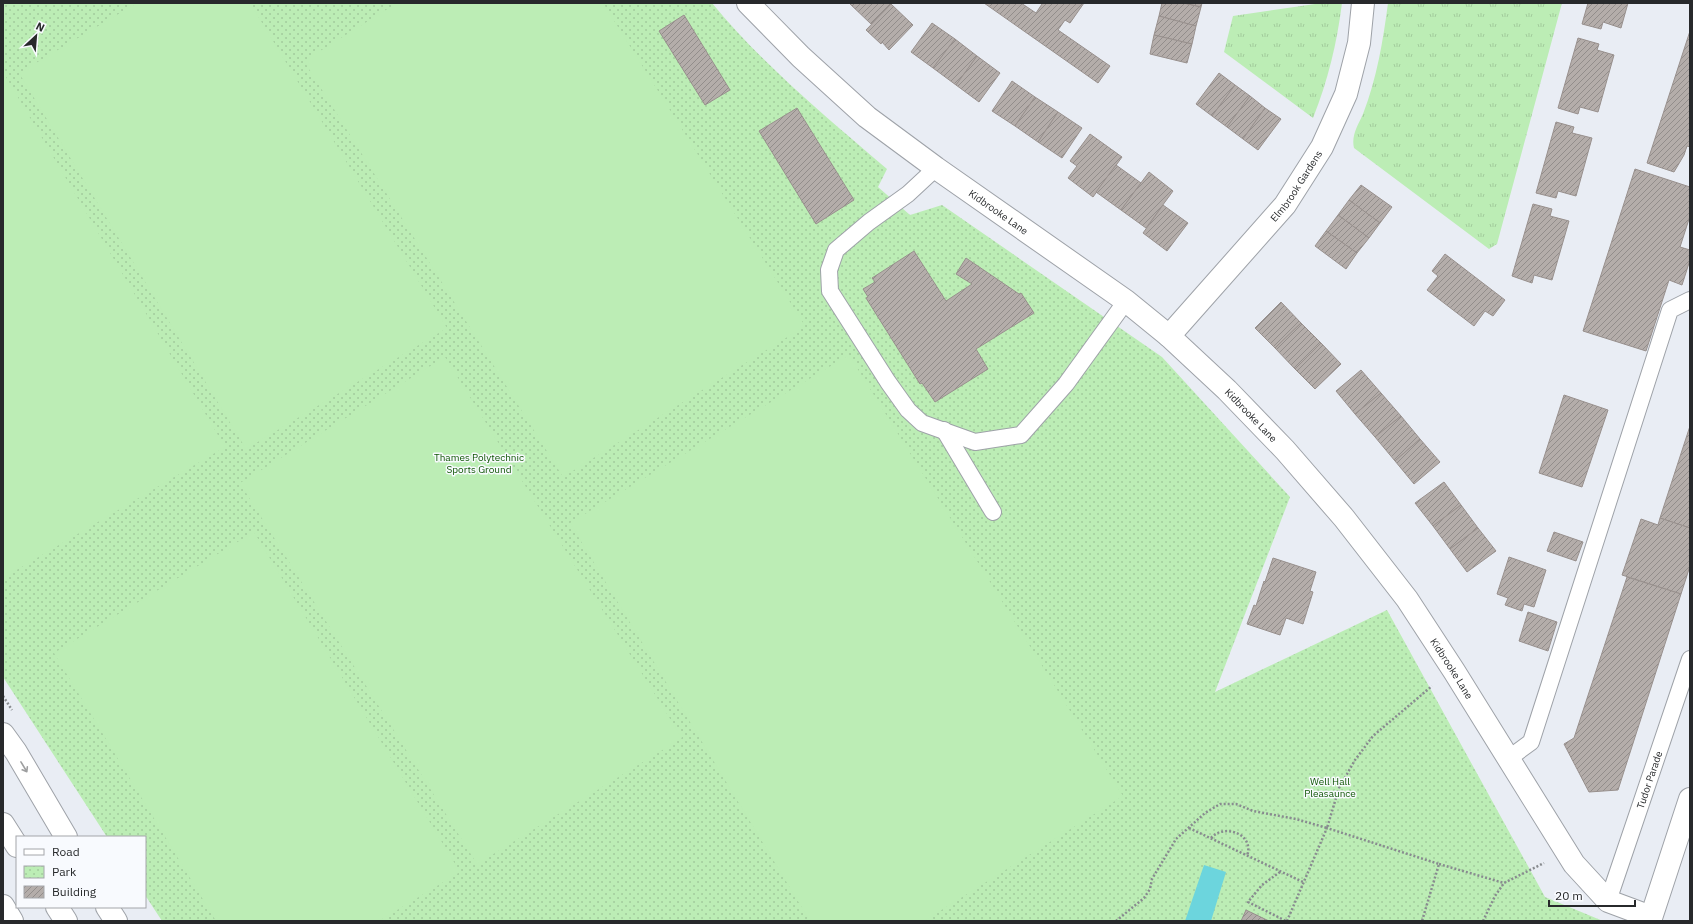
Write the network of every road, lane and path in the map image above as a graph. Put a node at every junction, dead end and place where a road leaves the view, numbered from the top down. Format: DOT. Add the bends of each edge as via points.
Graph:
graph roads {
  1 [pos="748,3"];
  2 [pos="1363,3"];
  3 [pos="936,168"];
  4 [pos="1690,300"];
  5 [pos="1126,301"];
  6 [pos="1169,336"];
  7 [pos="944,430"];
  8 [pos="993,512"];
  9 [pos="1690,658"];
  10 [pos="1454,671"];
  11 [pos="3,734"];
  12 [pos="1508,759"];
  13 [pos="1690,798"];
  14 [pos="3,824"];
  15 [pos="1189,828"];
  16 [pos="1326,828"];
  17 [pos="65,836"];
  18 [pos="1211,838"];
  19 [pos="16,844"];
  20 [pos="1565,851"];
  21 [pos="1247,856"];
  22 [pos="1439,864"];
  23 [pos="1281,872"];
  24 [pos="1303,882"];
  25 [pos="1504,883"];
  26 [pos="1608,901"];
  27 [pos="3,906"];
  28 [pos="58,908"];
  29 [pos="108,908"];
  30 [pos="1651,919"];
  31 [pos="12,921"];
  32 [pos="66,921"];
  33 [pos="116,921"];
  34 [pos="1116,921"];
  35 [pos="1286,921"];
  36 [pos="1422,921"];
  37 [pos="1483,921"];
  1 -- 3 [label="main road, Kidbrooke Lane" via="801,57 867,117"];
  2 -- 6 [label="main road, Elmbrook Gardens" via="1359,43 1346,94 1322,148 1285,205"];
  3 -- 5 [label="main road, Kidbrooke Lane"];
  3 -- 7 [label="lane" via="908,194 836,250 829,270 830,291 908,410 922,423"];
  4 -- 12 [label="lane" via="1670,310 1531,742"];
  5 -- 6 [label="main road, Kidbrooke Lane"];
  5 -- 7 [label="lane" via="1066,384 1021,435 975,442"];
  6 -- 10 [label="main road, Kidbrooke Lane" via="1238,401 1344,518 1407,599"];
  7 -- 8 [label="lane"];
  9 -- 26 [label="lane, Tudor Parade"];
  10 -- 12 [label="main road, Kidbrooke Lane"];
  10 -- 16 [label="path" via="1434,684 1373,736 1344,778"];
  11 -- 17 [label="main road, one-way"];
  12 -- 20 [label="main road, Kidbrooke Lane"];
  13 -- 30 [label="main road"];
  14 -- 19 [label="main road"];
  15 -- 16 [label="path" via="1205,813 1220,804 1236,804 1253,811"];
  15 -- 18 [label="path"];
  15 -- 34 [label="path" via="1176,839 1152,879 1150,889 1144,898"];
  16 -- 22 [label="path"];
  16 -- 24 [label="path"];
  18 -- 21 [label="path"];
  18 -- 21 [label="path" via="1221,831 1236,832 1245,838 1249,850"];
  20 -- 25 [label="path"];
  20 -- 26 [label="main road, Kidbrooke Lane"];
  21 -- 23 [label="path"];
  22 -- 25 [label="path"];
  22 -- 36 [label="path"];
  23 -- 24 [label="path"];
  23 -- 35 [label="path" via="1262,885 1248,902"];
  24 -- 35 [label="path"];
  25 -- 37 [label="path"];
  26 -- 30 [label="main road, Kidbrooke Lane"];
  27 -- 31 [label="main road"];
  28 -- 32 [label="main road"];
  29 -- 33 [label="main road"];
}
